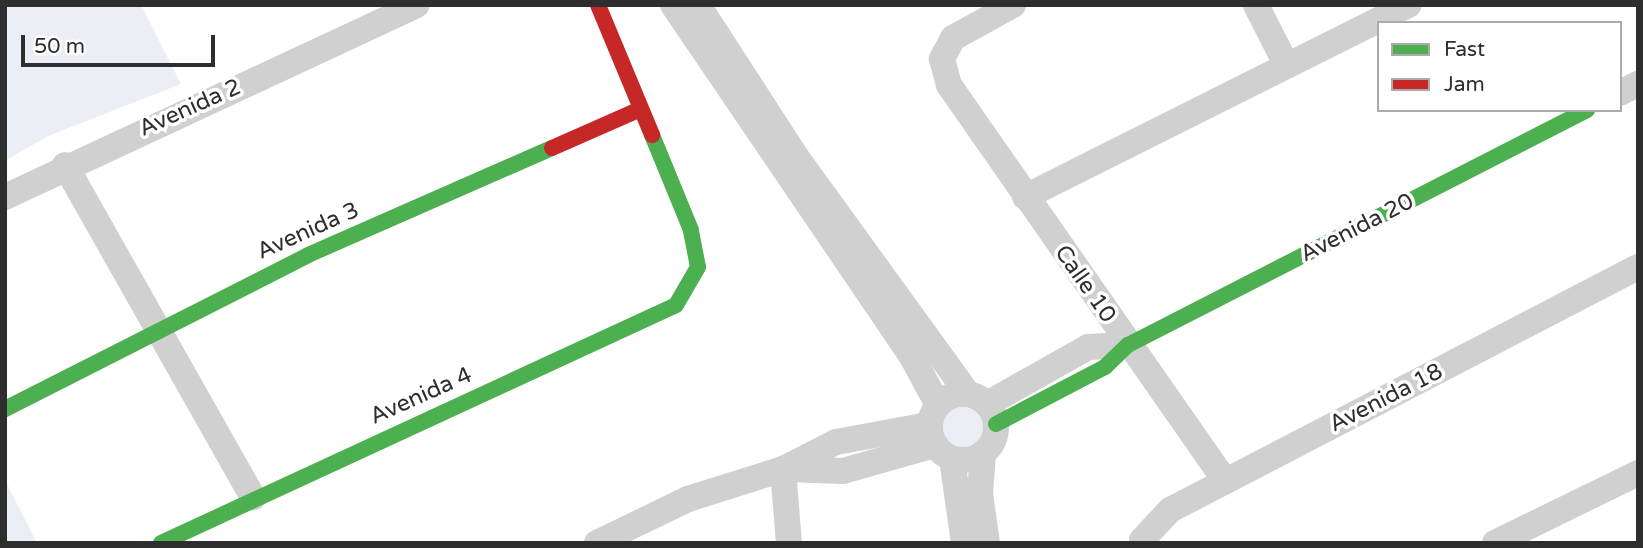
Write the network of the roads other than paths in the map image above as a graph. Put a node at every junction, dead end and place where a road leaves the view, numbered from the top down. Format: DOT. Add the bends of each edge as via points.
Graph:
graph roads {
  1 [pos="416,5"];
  2 [pos="598,5"];
  3 [pos="673,5"];
  4 [pos="698,5"];
  5 [pos="1013,5"];
  6 [pos="1256,5"];
  7 [pos="1409,5"];
  8 [pos="1287,66"];
  9 [pos="1638,84"];
  10 [pos="1622,92"];
  11 [pos="638,110"];
  12 [pos="1583,112"];
  13 [pos="786,161"];
  14 [pos="65,164"];
  15 [pos="5,197"];
  16 [pos="1025,197"];
  17 [pos="1638,267"];
  18 [pos="156,327"];
  19 [pos="1128,345"];
  20 [pos="984,408"];
  21 [pos="5,409"];
  22 [pos="938,434"];
  23 [pos="983,453"];
  24 [pos="783,469"];
  25 [pos="1638,473"];
  26 [pos="1226,481"];
  27 [pos="253,497"];
  28 [pos="1142,540"];
  29 [pos="161,543"];
  30 [pos="597,543"];
  31 [pos="789,543"];
  32 [pos="964,543"];
  33 [pos="987,543"];
  34 [pos="1495,543"];
  1 -- 14 [label="street, Avenida 2"];
  2 -- 11 [label="street"];
  3 -- 13 [label="street"];
  4 -- 13 [label="street"];
  5 -- 16 [label="street, Calle 10" via="953,38 942,59 949,85"];
  6 -- 8 [label="street"];
  7 -- 8 [label="street"];
  8 -- 16 [label="street"];
  9 -- 10 [label="street"];
  11 -- 18 [label="street, Avenida 3"];
  11 -- 27 [label="street, Avenida 4" via="691,230 698,267 676,305"];
  12 -- 19 [label="street, Avenida 20"];
  13 -- 20 [label="street"];
  13 -- 22 [label="street" via="911,355"];
  14 -- 15 [label="street, Avenida 2"];
  14 -- 18 [label="street"];
  16 -- 19 [label="street, Calle 10"];
  17 -- 26 [label="street, Avenida 18"];
  18 -- 21 [label="street, Avenida 3"];
  18 -- 27 [label="street"];
  19 -- 20 [label="street" via="1088,346"];
  19 -- 26 [label="street, Calle 10"];
  20 -- 22 [label="street"];
  20 -- 23 [label="street"];
  22 -- 23 [label="street"];
  22 -- 24 [label="street" via="843,471"];
  22 -- 32 [label="street"];
  23 -- 33 [label="street" via="980,494"];
  24 -- 30 [label="street" via="688,499"];
  24 -- 31 [label="street"];
  25 -- 34 [label="street"];
  26 -- 28 [label="street, Avenida 18" via="1171,510"];
  27 -- 29 [label="street, Avenida 4"];
}
